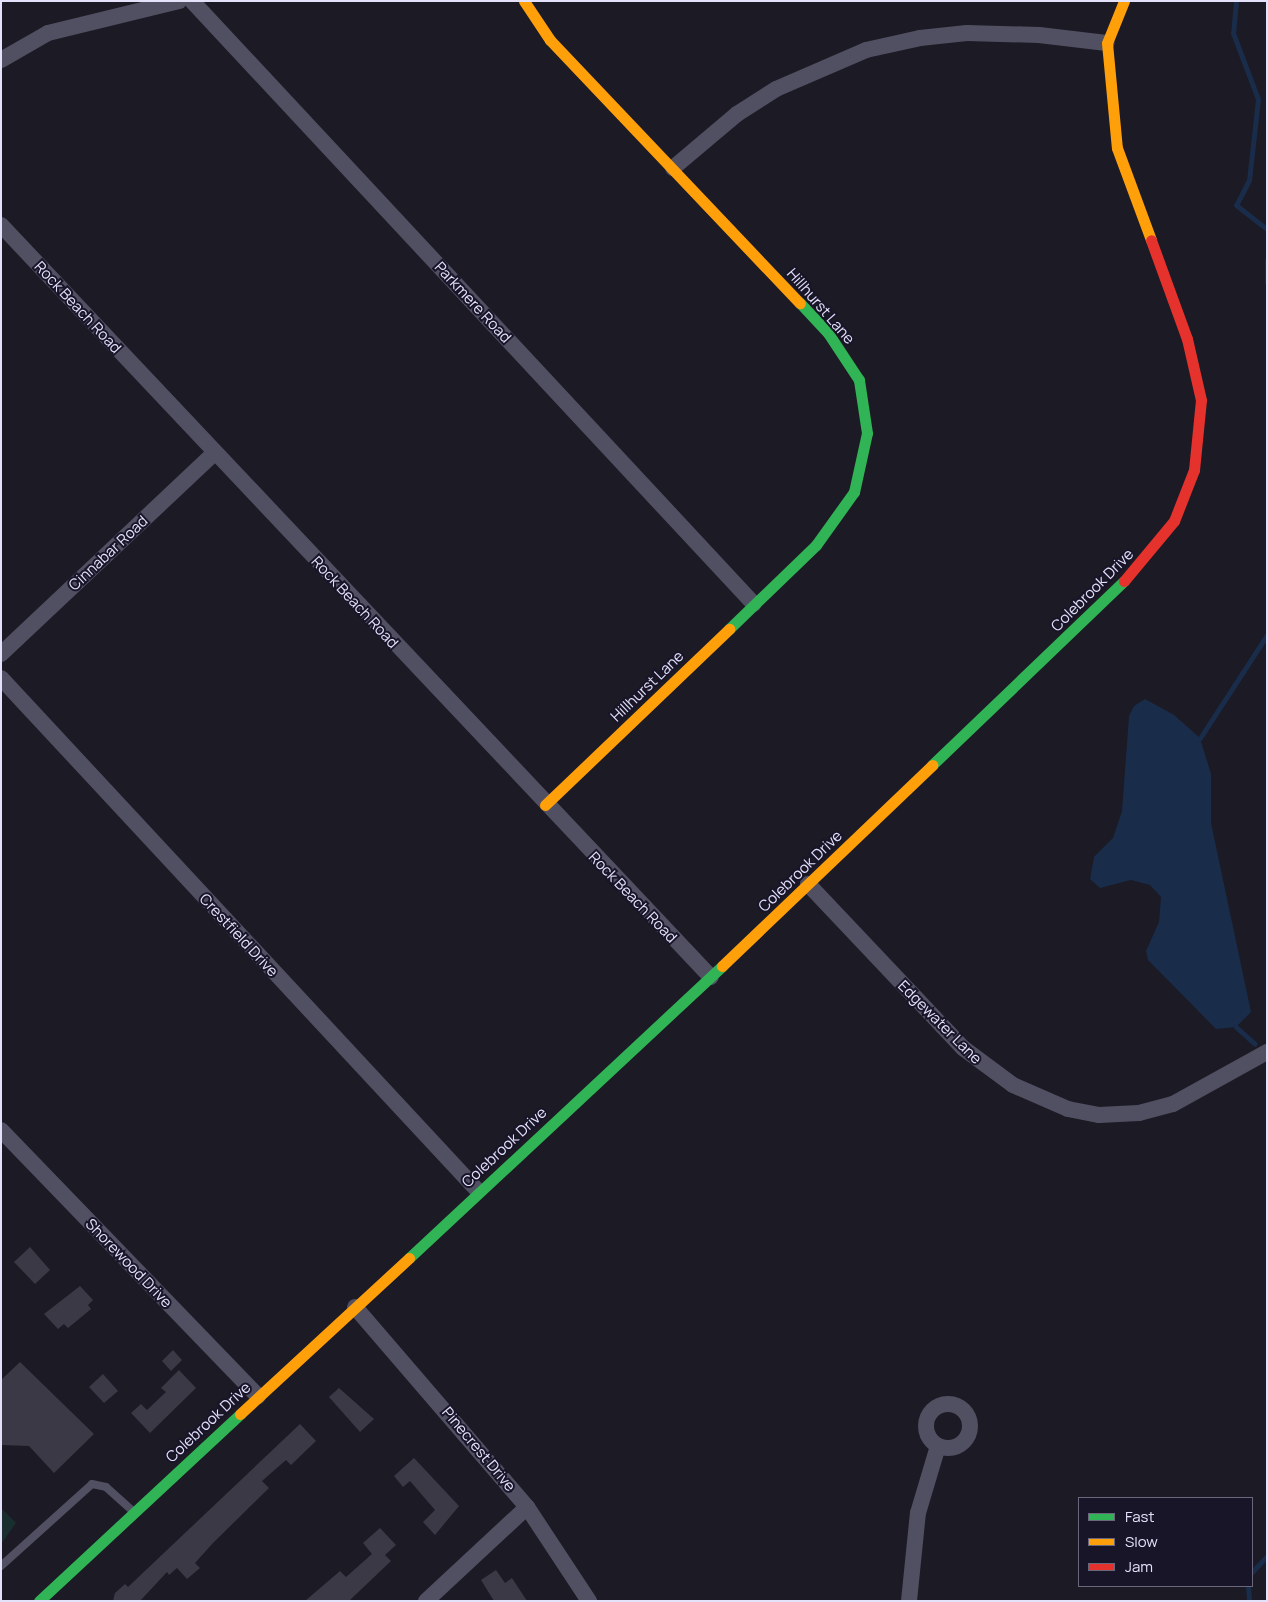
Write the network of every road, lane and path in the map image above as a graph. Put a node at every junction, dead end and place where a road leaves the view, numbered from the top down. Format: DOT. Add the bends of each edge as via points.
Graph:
graph roads {
  1 [pos="179,1"];
  2 [pos="192,1"];
  3 [pos="524,1"];
  4 [pos="1124,1"];
  5 [pos="1107,43"];
  6 [pos="1,60"];
  7 [pos="673,168"];
  8 [pos="1,226"];
  9 [pos="215,452"];
  10 [pos="754,604"];
  11 [pos="1,654"];
  12 [pos="1,678"];
  13 [pos="545,805"];
  14 [pos="808,884"];
  15 [pos="711,977"];
  16 [pos="1267,1052"];
  17 [pos="1,1130"];
  18 [pos="478,1191"];
  19 [pos="355,1307"];
  20 [pos="258,1396"];
  21 [pos="938,1446"];
  22 [pos="527,1507"];
  23 [pos="134,1512"];
  24 [pos="1,1566"];
  25 [pos="39,1601"];
  26 [pos="426,1601"];
  27 [pos="589,1601"];
  28 [pos="909,1601"];
  1 -- 6 [label="street" via="48,33"];
  2 -- 10 [label="street, Parkmere Road"];
  3 -- 7 [label="street, Hillhurst Lane" via="550,40"];
  4 -- 5 [label="street, Colebrook Drive"];
  5 -- 7 [label="street" via="1039,35 967,33 920,38 866,50 776,90 737,114"];
  5 -- 14 [label="street, Colebrook Drive" via="1117,148 1197,370 1200,427 1184,499 1168,529 1125,580"];
  7 -- 10 [label="street, Hillhurst Lane" via="828,333 859,380 865,404 864,460 854,492 816,545"];
  8 -- 9 [label="street, Rock Beach Road"];
  9 -- 11 [label="street, Cinnabar Road"];
  9 -- 13 [label="street, Rock Beach Road"];
  10 -- 13 [label="street, Hillhurst Lane"];
  12 -- 18 [label="street, Crestfield Drive"];
  13 -- 15 [label="street, Rock Beach Road"];
  14 -- 15 [label="street, Colebrook Drive"];
  14 -- 16 [label="street, Edgewater Lane" via="963,1048 1013,1086 1068,1109 1100,1115 1139,1113 1173,1104"];
  15 -- 18 [label="street, Colebrook Drive"];
  17 -- 20 [label="street, Shorewood Drive"];
  18 -- 19 [label="street, Colebrook Drive"];
  19 -- 20 [label="street, Colebrook Drive"];
  19 -- 22 [label="street, Pinecrest Drive"];
  20 -- 23 [label="street, Colebrook Drive"];
  21 -- 28 [label="street" via="918,1513"];
  22 -- 26 [label="street"];
  22 -- 27 [label="street, Pinecrest Drive"];
  23 -- 24 [label="lane" via="106,1487 92,1484"];
  23 -- 25 [label="street, Colebrook Drive"];
}
